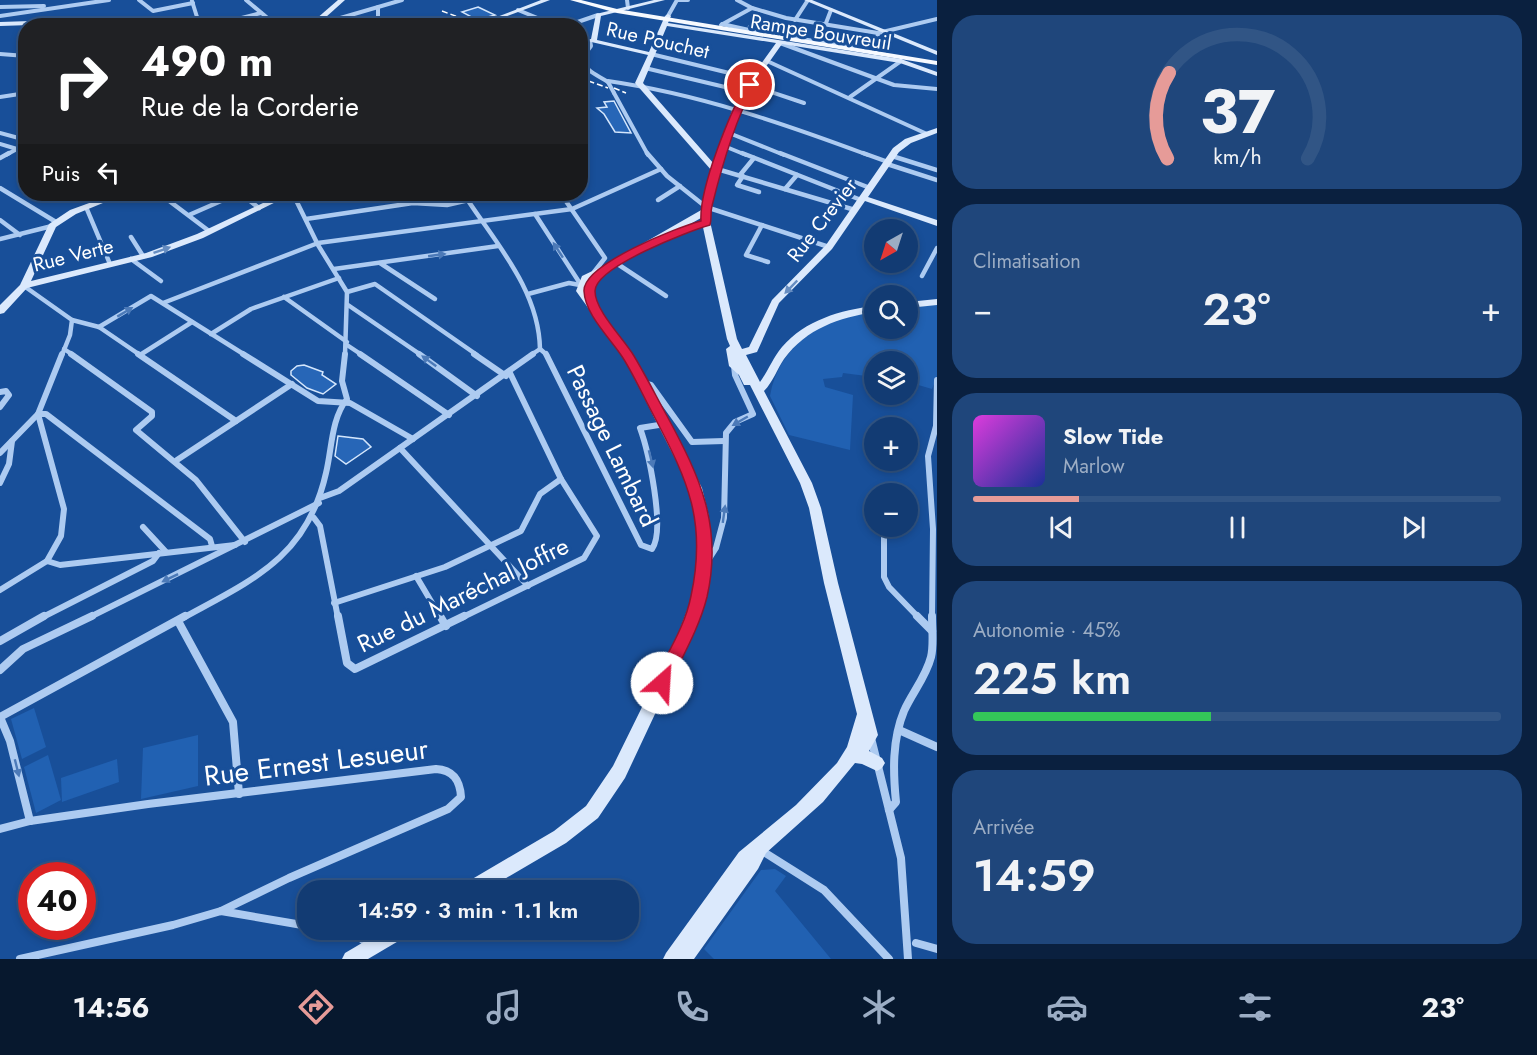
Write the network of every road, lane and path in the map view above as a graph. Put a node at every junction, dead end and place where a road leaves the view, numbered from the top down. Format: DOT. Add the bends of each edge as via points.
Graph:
graph roads {
  1 [pos="109,0"];
  2 [pos="139,0"];
  3 [pos="246,0"];
  4 [pos="342,0"];
  5 [pos="402,0"];
  6 [pos="547,0"];
  7 [pos="573,0"];
  8 [pos="580,0"];
  9 [pos="627,0"];
  10 [pos="662,0"];
  11 [pos="676,0"];
  12 [pos="688,0"];
  13 [pos="737,0"];
  14 [pos="808,0"];
  15 [pos="192,2"];
  16 [pos="0,7"];
  17 [pos="63,7"];
  18 [pos="378,7"];
  19 [pos="752,8"];
  20 [pos="518,10"];
  21 [pos="623,10"];
  22 [pos="831,10"];
  23 [pos="261,13"];
  24 [pos="598,15"];
  25 [pos="0,16"];
  26 [pos="199,18"];
  27 [pos="240,18"];
  28 [pos="267,18"];
  29 [pos="321,18"];
  30 [pos="340,18"];
  31 [pos="376,18"];
  32 [pos="497,18"];
  33 [pos="537,18"];
  34 [pos="588,18"];
  35 [pos="937,19"];
  36 [pos="667,20"];
  37 [pos="795,20"];
  38 [pos="18,23"];
  39 [pos="826,23"];
  40 [pos="0,24"];
  41 [pos="721,25"];
  42 [pos="882,33"];
  43 [pos="590,41"];
  44 [pos="780,43"];
  45 [pos="588,50"];
  46 [pos="875,52"];
  47 [pos="937,53"];
  48 [pos="0,54"];
  49 [pos="651,54"];
  50 [pos="18,55"];
  51 [pos="767,61"];
  52 [pos="901,61"];
  53 [pos="937,62"];
  54 [pos="645,68"];
  55 [pos="588,71"];
  56 [pos="937,74"];
  57 [pos="876,79"];
  58 [pos="608,82"];
  59 [pos="640,85"];
  60 [pos="750,85"];
  61 [pos="937,89"];
  62 [pos="18,94"];
  63 [pos="850,97"];
  64 [pos="0,98"];
  65 [pos="804,103"];
  66 [pos="737,108"];
  67 [pos="937,130"];
  68 [pos="0,133"];
  69 [pos="729,133"];
  70 [pos="927,134"];
  71 [pos="18,139"];
  72 [pos="0,144"];
  73 [pos="724,146"];
  74 [pos="17,149"];
  75 [pos="0,158"];
  76 [pos="754,158"];
  77 [pos="889,160"];
  78 [pos="661,169"];
  79 [pos="717,170"];
  80 [pos="937,170"];
  81 [pos="797,175"];
  82 [pos="742,176"];
  83 [pos="937,180"];
  84 [pos="680,186"];
  85 [pos="0,188"];
  86 [pos="870,188"];
  87 [pos="785,189"];
  88 [pos="759,192"];
  89 [pos="862,199"];
  90 [pos="18,200"];
  91 [pos="658,200"];
  92 [pos="20,201"];
  93 [pos="102,201"];
  94 [pos="170,201"];
  95 [pos="222,201"];
  96 [pos="249,201"];
  97 [pos="275,201"];
  98 [pos="295,201"];
  99 [pos="472,201"];
  100 [pos="566,201"];
  101 [pos="469,202"];
  102 [pos="86,207"];
  103 [pos="259,208"];
  104 [pos="572,209"];
  105 [pos="706,209"];
  106 [pos="855,210"];
  107 [pos="535,214"];
  108 [pos="189,215"];
  109 [pos="306,219"];
  110 [pos="0,220"];
  111 [pos="480,220"];
  112 [pos="706,223"];
  113 [pos="937,223"];
  114 [pos="54,224"];
  115 [pos="762,225"];
  116 [pos="209,231"];
  117 [pos="677,231"];
  118 [pos="20,235"];
  119 [pos="131,237"];
  120 [pos="804,238"];
  121 [pos="0,239"];
  122 [pos="318,243"];
  123 [pos="498,246"];
  124 [pos="829,247"];
  125 [pos="937,248"];
  126 [pos="798,250"];
  127 [pos="143,256"];
  128 [pos="131,259"];
  129 [pos="379,262"];
  130 [pos="768,262"];
  131 [pos="616,263"];
  132 [pos="110,264"];
  133 [pos="334,269"];
  134 [pos="595,275"];
  135 [pos="922,276"];
  136 [pos="339,278"];
  137 [pos="161,281"];
  138 [pos="24,286"];
  139 [pos="585,286"];
  140 [pos="347,292"];
  141 [pos="528,294"];
  142 [pos="666,296"];
  143 [pos="284,297"];
  144 [pos="435,298"];
  145 [pos="937,302"];
  146 [pos="163,303"];
  147 [pos="918,304"];
  148 [pos="348,305"];
  149 [pos="0,311"];
  150 [pos="864,311"];
  151 [pos="72,320"];
  152 [pos="192,322"];
  153 [pos="99,327"];
  154 [pos="212,334"];
  155 [pos="347,344"];
  156 [pos="64,349"];
  157 [pos="540,349"];
  158 [pos="140,355"];
  159 [pos="735,358"];
  160 [pos="508,374"];
  161 [pos="642,382"];
  162 [pos="936,382"];
  163 [pos="292,384"];
  164 [pos="756,391"];
  165 [pos="0,392"];
  166 [pos="477,396"];
  167 [pos="345,402"];
  168 [pos="0,407"];
  169 [pos="38,414"];
  170 [pos="449,415"];
  171 [pos="236,421"];
  172 [pos="665,424"];
  173 [pos="413,439"];
  174 [pos="934,440"];
  175 [pos="12,441"];
  176 [pos="724,441"];
  177 [pos="400,448"];
  178 [pos="0,453"];
  179 [pos="177,460"];
  180 [pos="561,479"];
  181 [pos="0,483"];
  182 [pos="320,500"];
  183 [pos="314,518"];
  184 [pos="143,527"];
  185 [pos="884,537"];
  186 [pos="243,543"];
  187 [pos="492,545"];
  188 [pos="212,546"];
  189 [pos="162,553"];
  190 [pos="223,553"];
  191 [pos="47,561"];
  192 [pos="704,568"];
  193 [pos="416,576"];
  194 [pos="528,586"];
  195 [pos="0,590"];
  196 [pos="334,603"];
  197 [pos="178,621"];
  198 [pos="446,627"];
  199 [pos="932,632"];
  200 [pos="0,641"];
  201 [pos="0,670"];
  202 [pos="865,713"];
  203 [pos="0,717"];
  204 [pos="899,729"];
  205 [pos="870,735"];
  206 [pos="937,747"];
  207 [pos="855,755"];
  208 [pos="877,763"];
  209 [pos="239,794"];
  210 [pos="890,810"];
  211 [pos="30,821"];
  212 [pos="0,829"];
  213 [pos="759,849"];
  214 [pos="487,880"];
  215 [pos="221,911"];
  216 [pos="297,924"];
  217 [pos="363,940"];
  218 [pos="384,940"];
  219 [pos="916,943"];
  220 [pos="372,947"];
  221 [pos="937,949"];
  222 [pos="20,959"];
  223 [pos="351,959"];
  224 [pos="672,959"];
  225 [pos="683,959"];
  226 [pos="889,959"];
  227 [pos="908,959"];
  1 -- 17 [label="street"];
  2 -- 15 [label="street" via="153,11"];
  3 -- 23 [label="street"];
  4 -- 29 [label="street"];
  5 -- 18 [label="street"];
  6 -- 20 [label="street"];
  7 -- 21 [label="main road"];
  8 -- 21 [label="main road"];
  9 -- 21 [label="street"];
  10 -- 21 [label="street"];
  11 -- 12 [label="street"];
  11 -- 36 [label="street"];
  13 -- 19 [label="street"];
  14 -- 22 [label="street"];
  14 -- 37 [label="street"];
  15 -- 26 [label="street"];
  16 -- 17 [label="street"];
  17 -- 25 [label="street"];
  18 -- 30 [label="street"];
  18 -- 31 [label="street"];
  19 -- 37 [label="street"];
  19 -- 41 [label="street"];
  20 -- 32 [label="street"];
  20 -- 33 [label="street"];
  21 -- 24 [label="street"];
  21 -- 36 [label="main road"];
  22 -- 39 [label="street"];
  22 -- 42 [label="street"];
  23 -- 27 [label="street"];
  23 -- 28 [label="street"];
  24 -- 34 [label="street"];
  24 -- 43 [label="street" via="597,31"];
  35 -- 42 [label="street"];
  36 -- 41 [label="main road"];
  36 -- 44 [label="street, Rampe Bouvreuil"];
  36 -- 46 [label="main road"];
  36 -- 49 [label="street"];
  37 -- 39 [label="street"];
  38 -- 40 [label="street"];
  39 -- 42 [label="street"];
  41 -- 46 [label="main road"];
  42 -- 46 [label="street"];
  42 -- 47 [label="street"];
  43 -- 45 [label="street"];
  43 -- 49 [label="street, Rue Pouchet"];
  44 -- 51 [label="street"];
  44 -- 52 [label="street, Rampe Bouvreuil"];
  44 -- 57 [label="street"];
  46 -- 53 [label="main road"];
  48 -- 50 [label="street"];
  49 -- 54 [label="street"];
  49 -- 60 [label="street, Rue Pouchet"];
  51 -- 60 [label="street"];
  51 -- 63 [label="street"];
  52 -- 56 [label="street, Rampe Bouvreuil"];
  52 -- 57 [label="street"];
  54 -- 59 [label="street"];
  54 -- 60 [label="street"];
  55 -- 58 [label="street"];
  57 -- 61 [label="street" via="898,86"];
  57 -- 63 [label="street"];
  58 -- 59 [label="street"];
  58 -- 78 [label="street, bridge" via="648,154"];
  59 -- 66 [label="street"];
  59 -- 79 [label="street"];
  60 -- 65 [label="street"];
  60 -- 66 [label="street"];
  62 -- 64 [label="street"];
  63 -- 70 [label="street"];
  66 -- 69 [label="street"];
  66 -- 77 [label="street"];
  67 -- 70 [label="street, Rue Crevier"];
  68 -- 71 [label="street"];
  69 -- 73 [label="street"];
  69 -- 86 [label="street"];
  70 -- 77 [label="street, Rue Crevier" via="903,144"];
  72 -- 74 [label="street"];
  73 -- 76 [label="street"];
  73 -- 79 [label="street"];
  74 -- 75 [label="street"];
  76 -- 81 [label="street"];
  76 -- 82 [label="street"];
  77 -- 80 [label="street"];
  77 -- 83 [label="street"];
  77 -- 86 [label="street, Rue Crevier"];
  78 -- 84 [label="street"];
  78 -- 104 [label="street"];
  79 -- 82 [label="street"];
  79 -- 105 [label="street"];
  81 -- 87 [label="street"];
  81 -- 89 [label="street"];
  82 -- 87 [label="street"];
  82 -- 88 [label="street" via="737,185"];
  84 -- 91 [label="street"];
  84 -- 105 [label="street"];
  85 -- 90 [label="street"];
  86 -- 89 [label="street, Rue Crevier"];
  87 -- 106 [label="street"];
  89 -- 106 [label="street, Rue Crevier"];
  89 -- 113 [label="street"];
  92 -- 114 [label="street"];
  93 -- 102 [label="street"];
  94 -- 108 [label="street"];
  95 -- 108 [label="street"];
  96 -- 103 [label="street"];
  97 -- 103 [label="street, Rue Verte"];
  98 -- 109 [label="street"];
  99 -- 101 [label="street"];
  100 -- 104 [label="street"];
  101 -- 109 [label="street" via="447,206 413,203"];
  101 -- 111 [label="street"];
  102 -- 114 [label="street"];
  102 -- 132 [label="street"];
  103 -- 116 [label="street, Rue Verte"];
  104 -- 107 [label="street"];
  104 -- 134 [label="street" via="605,258"];
  105 -- 112 [label="street"];
  105 -- 115 [label="street"];
  105 -- 117 [label="street"];
  106 -- 124 [label="street, Rue Crevier"];
  107 -- 111 [label="street"];
  139 -- 107 [label="street, one-way"];
  108 -- 116 [label="street"];
  109 -- 122 [label="street"];
  110 -- 118 [label="street"];
  111 -- 122 [label="street"];
  111 -- 123 [label="street"];
  112 -- 117 [label="street"];
  112 -- 159 [label="street"];
  114 -- 118 [label="street"];
  114 -- 138 [label="street"];
  115 -- 120 [label="street"];
  115 -- 130 [label="street" via="746,255"];
  127 -- 116 [label="street, Rue Verte, one-way"];
  117 -- 131 [label="street"];
  118 -- 121 [label="street"];
  119 -- 127 [label="street, Rue Verte"];
  120 -- 124 [label="street"];
  120 -- 126 [label="street"];
  122 -- 133 [label="street"];
  122 -- 146 [label="street"];
  129 -- 123 [label="street, one-way"];
  123 -- 141 [label="street"];
  124 -- 159 [label="street, Rue Crevier, one-way" via="776,302 753,350"];
  125 -- 135 [label="street"];
  127 -- 128 [label="street, Rue Verte"];
  128 -- 132 [label="street, Rue Verte"];
  128 -- 137 [label="street, Rue Verte"];
  129 -- 133 [label="street"];
  129 -- 144 [label="street"];
  131 -- 134 [label="street"];
  131 -- 142 [label="street"];
  132 -- 138 [label="street, Rue Verte"];
  133 -- 136 [label="street"];
  134 -- 139 [label="street" via="585,278"];
  136 -- 140 [label="street"];
  136 -- 143 [label="street"];
  138 -- 149 [label="street"];
  138 -- 151 [label="street"];
  139 -- 141 [label="street" via="569,283"];
  139 -- 161 [label="street" via="583,295 621,344"];
  140 -- 148 [label="street"];
  140 -- 160 [label="street" via="375,284"];
  141 -- 157 [label="street" via="542,339"];
  143 -- 154 [label="street" via="244,312"];
  143 -- 155 [label="street"];
  145 -- 147 [label="street"];
  146 -- 152 [label="street"];
  153 -- 146 [label="street, one-way" via="151,296"];
  148 -- 155 [label="street"];
  166 -- 148 [label="street, one-way"];
  150 -- 164 [label="street" via="828,318 803,333"];
  151 -- 153 [label="street"];
  151 -- 156 [label="street"];
  152 -- 154 [label="street"];
  152 -- 158 [label="street"];
  153 -- 158 [label="street"];
  154 -- 163 [label="street"];
  155 -- 167 [label="street" via="342,381"];
  155 -- 170 [label="street"];
  156 -- 169 [label="street"];
  156 -- 179 [label="street" via="152,411 152,416 136,430"];
  157 -- 160 [label="street"];
  172 -- 157 [label="street, Passage Lambard, one-way" via="640,428 653,466 656,502 655,545 647,549 641,545 546,353"];
  158 -- 171 [label="street"];
  159 -- 164 [label="street"];
  159 -- 176 [label="street, one-way" via="737,381 753,414 735,422"];
  160 -- 166 [label="street"];
  160 -- 180 [label="street"];
  161 -- 172 [label="street"];
  161 -- 176 [label="street" via="651,385 690,440"];
  162 -- 174 [label="street"];
  163 -- 167 [label="street" via="318,401"];
  163 -- 171 [label="street"];
  164 -- 202 [label="street" via="814,514"];
  165 -- 168 [label="street" via="9,394"];
  166 -- 170 [label="street"];
  167 -- 173 [label="street"];
  167 -- 182 [label="street" via="338,410"];
  169 -- 175 [label="street"];
  169 -- 188 [label="street" via="49,415 210,539"];
  169 -- 191 [label="street" via="61,488 64,516 61,536"];
  170 -- 173 [label="street"];
  171 -- 179 [label="street"];
  172 -- 192 [label="street" via="696,488 704,534"];
  173 -- 177 [label="street"];
  174 -- 199 [label="street" via="927,456 933,529"];
  175 -- 178 [label="street"];
  175 -- 181 [label="street" via="9,464"];
  192 -- 176 [label="street, one-way" via="716,548 724,518"];
  177 -- 182 [label="street"];
  177 -- 187 [label="street"];
  179 -- 186 [label="street" via="219,503"];
  180 -- 187 [label="street" via="539,492 521,531"];
  180 -- 194 [label="street, Rue du Maréchal Joffre" via="596,532 597,541 582,560"];
  182 -- 183 [label="street"];
  182 -- 186 [label="street"];
  183 -- 196 [label="street, Rue du Maréchal Joffre" via="320,526"];
  183 -- 197 [label="street" via="285,556 259,576"];
  184 -- 189 [label="street"];
  185 -- 199 [label="street" via="884,577"];
  186 -- 188 [label="street"];
  186 -- 190 [label="street"];
  187 -- 193 [label="street"];
  187 -- 194 [label="street"];
  188 -- 189 [label="street"];
  188 -- 190 [label="street"];
  189 -- 191 [label="street" via="60,565"];
  189 -- 200 [label="street"];
  190 -- 201 [label="street, one-way" via="23,650"];
  191 -- 195 [label="street"];
  192 -- 214 [label="street" via="686,633 619,772 592,812 560,837"];
  193 -- 196 [label="street"];
  193 -- 198 [label="street"];
  194 -- 198 [label="street, Rue du Maréchal Joffre"];
  196 -- 198 [label="street, Rue du Maréchal Joffre" via="347,663 355,669"];
  197 -- 203 [label="street"];
  197 -- 209 [label="street" via="233,722"];
  199 -- 204 [label="street" via="928,668"];
  202 -- 205 [label="street"];
  202 -- 207 [label="street"];
  203 -- 211 [label="street, one-way"];
  204 -- 206 [label="street"];
  204 -- 210 [label="street" via="892,767 896,802"];
  205 -- 207 [label="street"];
  205 -- 208 [label="street"];
  207 -- 208 [label="street"];
  207 -- 213 [label="street"];
  208 -- 210 [label="street"];
  209 -- 211 [label="street, Rue Ernest Lesueur"];
  209 -- 215 [label="street, Rue Ernest Lesueur" via="446,769 455,776 462,794 459,802 448,809 280,881"];
  210 -- 227 [label="street" via="901,858"];
  211 -- 212 [label="street, Rue Ernest Lesueur"];
  213 -- 224 [label="street" via="728,878"];
  213 -- 225 [label="street"];
  213 -- 226 [label="street" via="824,890"];
  215 -- 216 [label="street"];
  215 -- 222 [label="street"];
  217 -- 220 [label="street"];
  218 -- 220 [label="street"];
  219 -- 221 [label="street"];
  220 -- 223 [label="street"];
}
